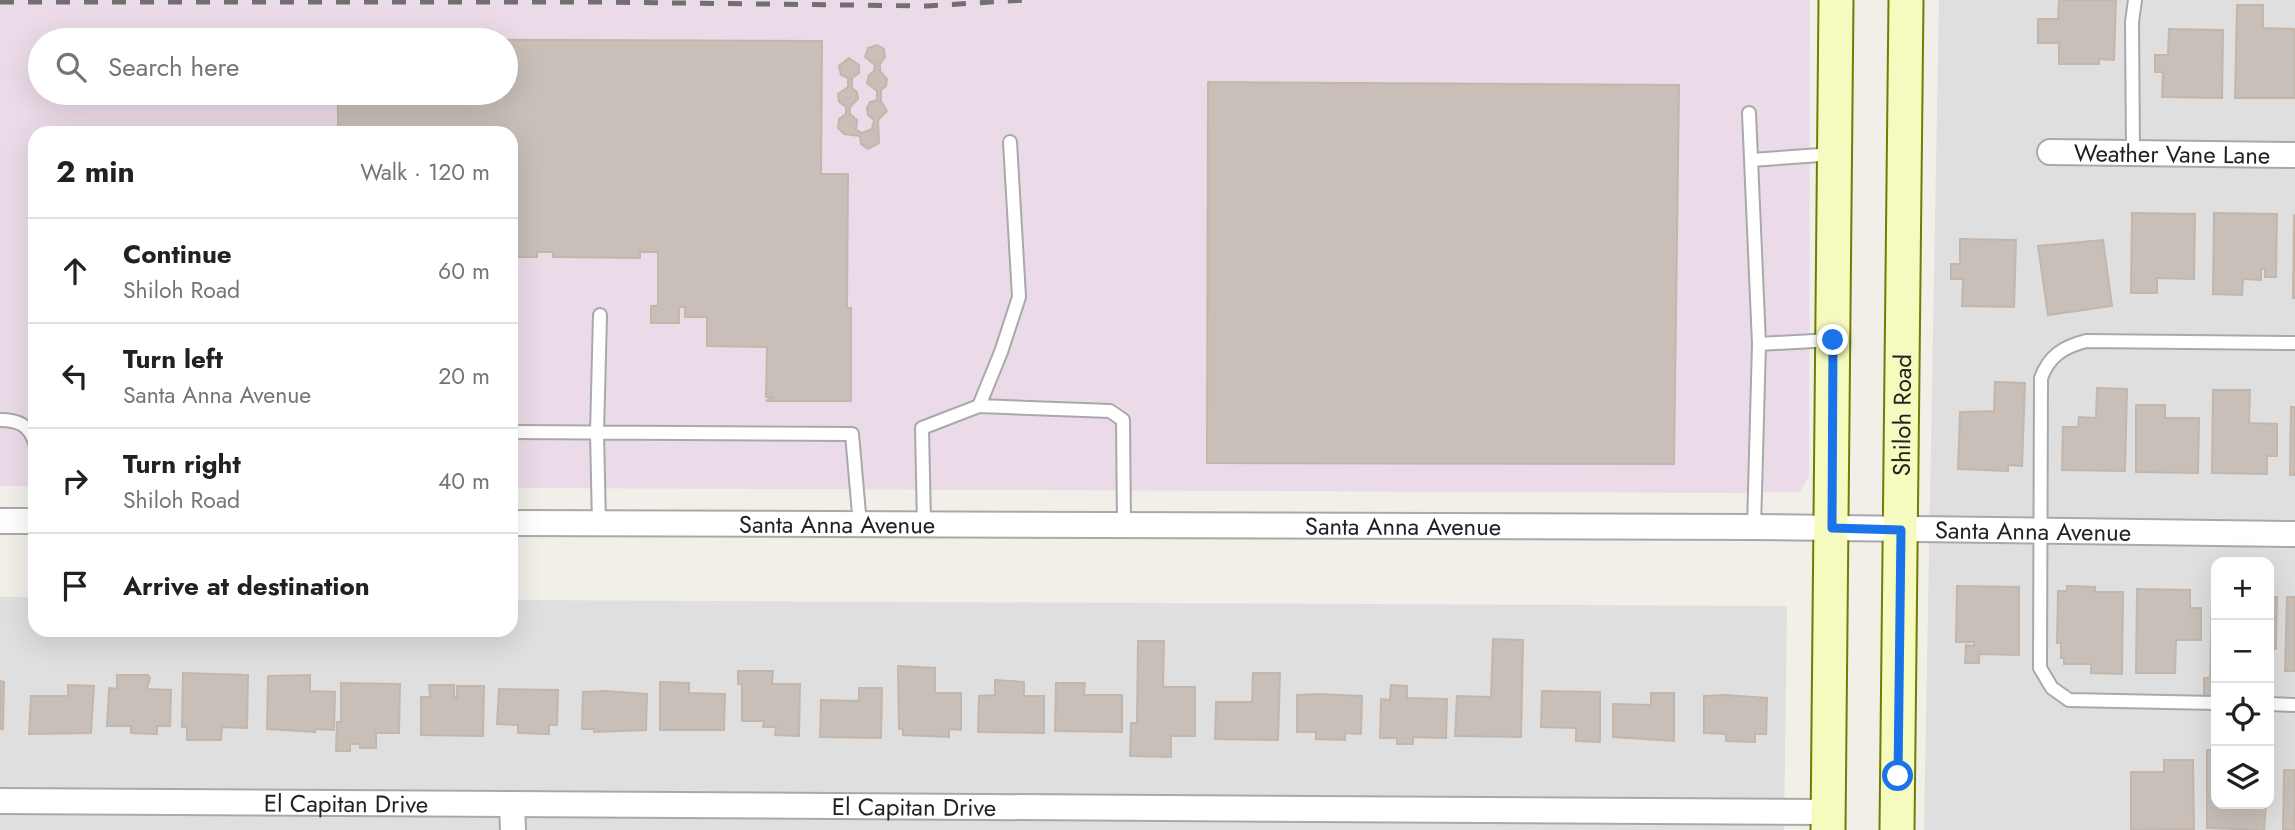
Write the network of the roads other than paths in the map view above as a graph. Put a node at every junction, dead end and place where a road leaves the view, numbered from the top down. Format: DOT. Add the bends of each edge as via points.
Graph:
graph roads {
  1 [pos="1836,0"];
  2 [pos="1906,0"];
  3 [pos="2135,0"];
  4 [pos="1749,113"];
  5 [pos="1010,142"];
  6 [pos="2050,152"];
  7 [pos="2133,152"];
  8 [pos="1835,153"];
  9 [pos="2295,155"];
  10 [pos="1751,160"];
  11 [pos="600,315"];
  12 [pos="1833,340"];
  13 [pos="2295,342"];
  14 [pos="1759,344"];
  15 [pos="979,406"];
  16 [pos="0,420"];
  17 [pos="28,429"];
  18 [pos="518,432"];
  19 [pos="597,433"];
  20 [pos="0,521"];
  21 [pos="28,521"];
  22 [pos="518,523"];
  23 [pos="599,524"];
  24 [pos="860,525"];
  25 [pos="924,525"];
  26 [pos="1124,526"];
  27 [pos="1754,527"];
  28 [pos="1832,528"];
  29 [pos="1901,530"];
  30 [pos="2040,532"];
  31 [pos="2295,534"];
  32 [pos="2211,703"];
  33 [pos="2274,705"];
  34 [pos="2295,705"];
  35 [pos="0,801"];
  36 [pos="512,805"];
  37 [pos="1828,821"];
  38 [pos="513,830"];
  39 [pos="1896,830"];
  1 -- 8 [label="main road"];
  2 -- 29 [label="main road, Shiloh Road"];
  3 -- 7 [label="lane"];
  4 -- 10 [label="lane"];
  5 -- 15 [label="lane" via="1019,298"];
  6 -- 7 [label="street, Weather Vane Lane"];
  7 -- 9 [label="street, Weather Vane Lane"];
  8 -- 10 [label="lane"];
  8 -- 12 [label="main road"];
  10 -- 14 [label="lane"];
  11 -- 19 [label="lane"];
  12 -- 14 [label="lane"];
  12 -- 28 [label="main road"];
  13 -- 30 [label="lane" via="2086,341 2057,353 2041,378"];
  14 -- 27 [label="lane"];
  15 -- 25 [label="lane" via="922,428"];
  15 -- 26 [label="lane" via="1111,411 1124,420"];
  16 -- 17 [label="lane" via="13,420"];
  18 -- 19 [label="lane"];
  19 -- 23 [label="lane"];
  19 -- 24 [label="lane" via="852,434"];
  20 -- 21 [label="street"];
  22 -- 23 [label="street, Santa Anna Avenue"];
  23 -- 24 [label="street, Santa Anna Avenue"];
  24 -- 25 [label="street, Santa Anna Avenue"];
  25 -- 26 [label="street, Santa Anna Avenue"];
  26 -- 27 [label="street, Santa Anna Avenue"];
  27 -- 28 [label="street, Santa Anna Avenue"];
  28 -- 29 [label="street, Santa Anna Avenue"];
  28 -- 37 [label="main road"];
  29 -- 30 [label="street, Santa Anna Avenue"];
  29 -- 39 [label="main road, Shiloh Road"];
  30 -- 31 [label="street, Santa Anna Avenue"];
  30 -- 32 [label="lane" via="2040,668 2052,688 2069,700"];
  33 -- 34 [label="lane"];
  35 -- 36 [label="street, El Capitan Drive"];
  36 -- 37 [label="street, El Capitan Drive"];
  36 -- 38 [label="street"];
}
